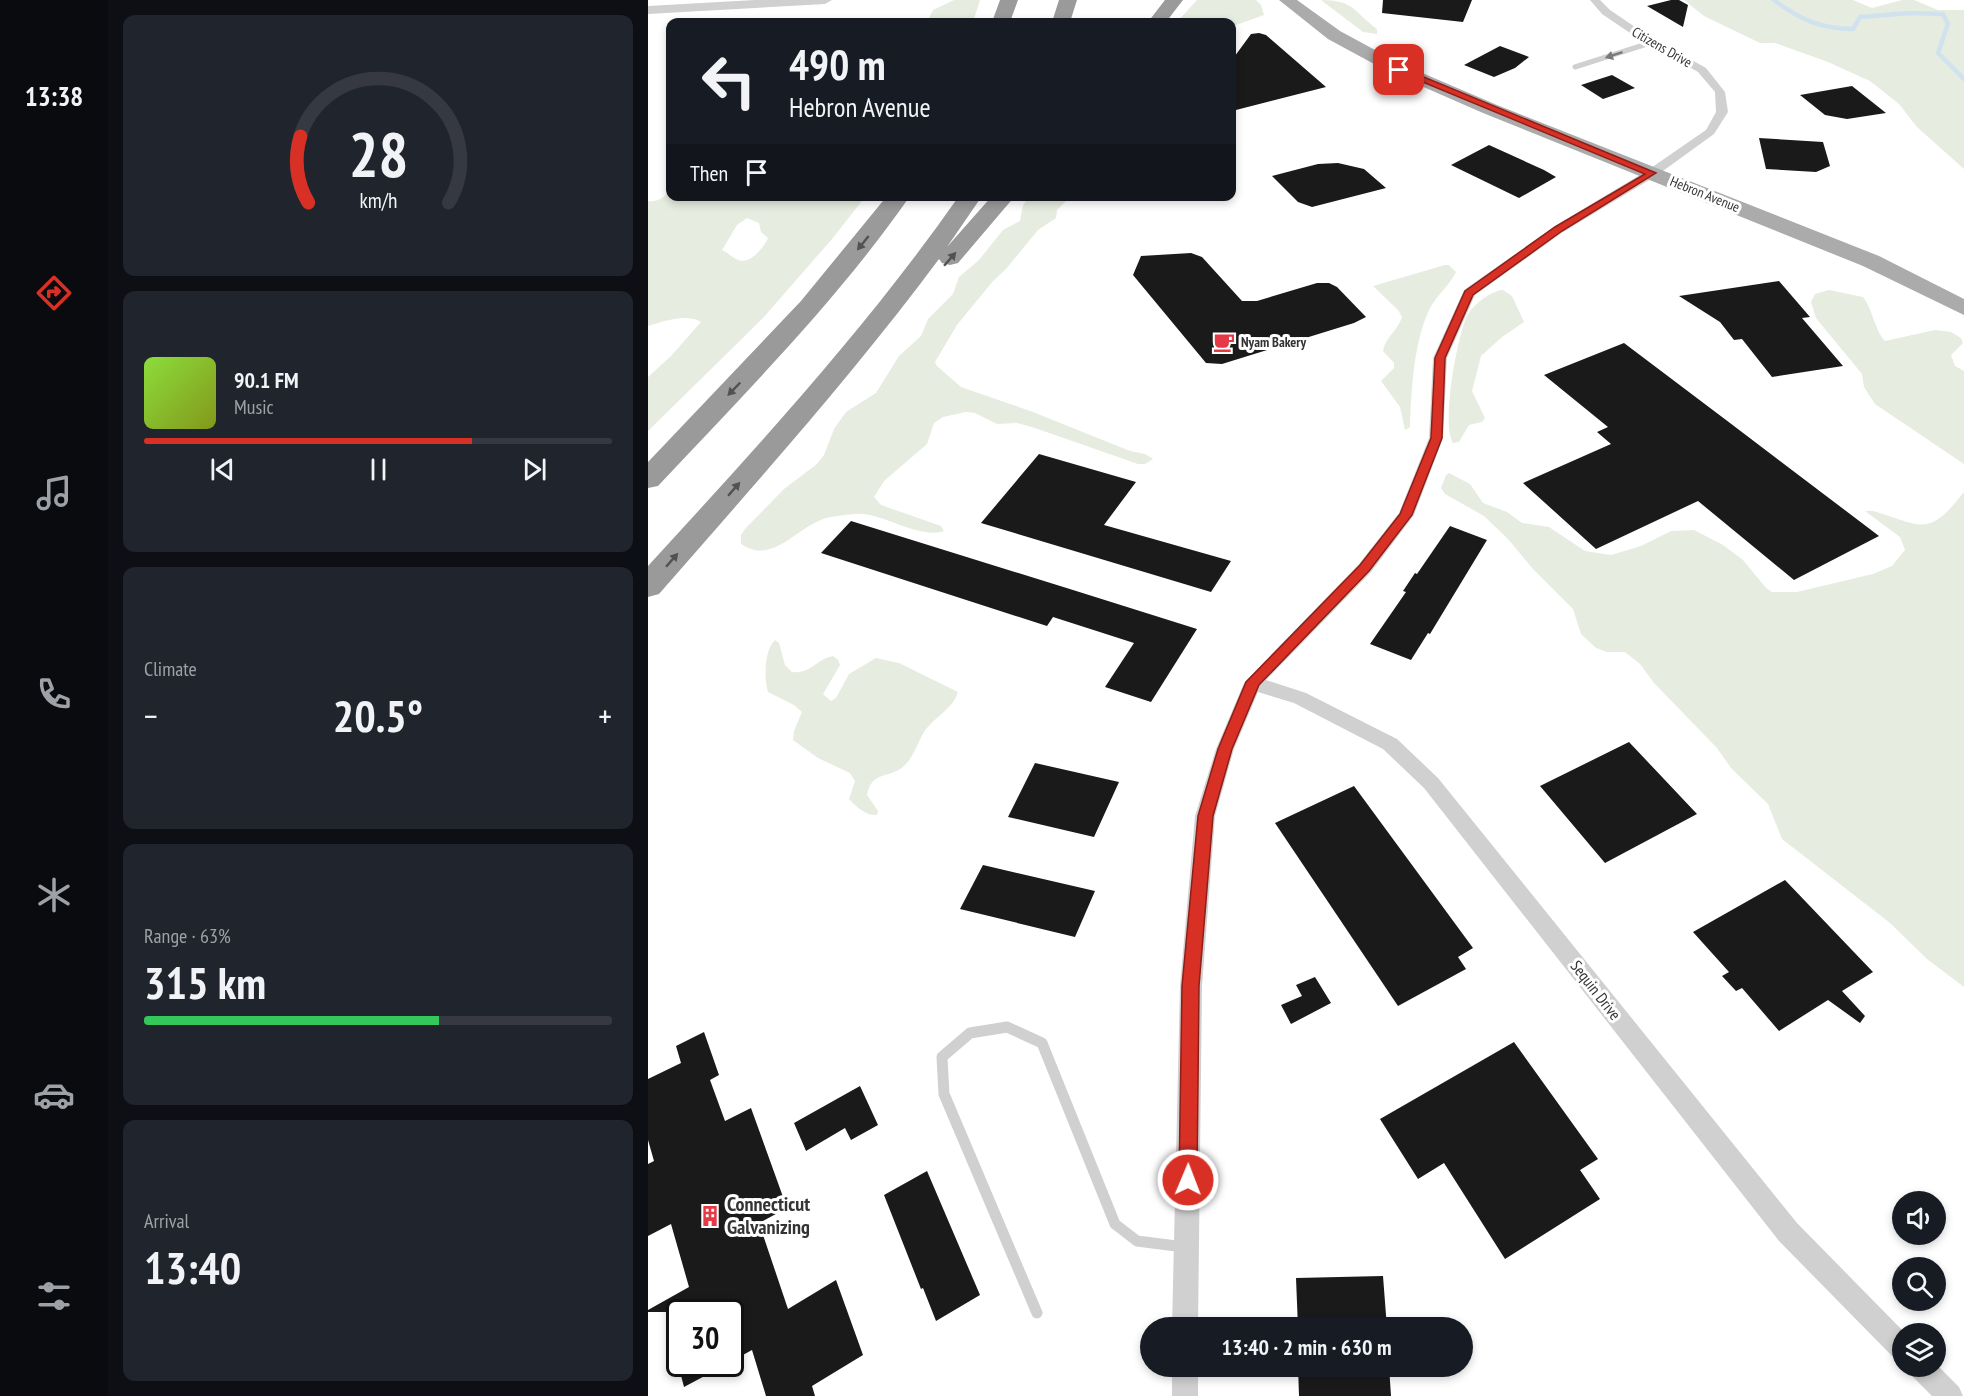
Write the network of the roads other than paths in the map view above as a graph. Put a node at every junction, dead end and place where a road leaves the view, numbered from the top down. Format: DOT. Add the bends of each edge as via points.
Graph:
graph roads {
  1 [pos="825,0"];
  2 [pos="1010,0"];
  3 [pos="1068,0"];
  4 [pos="1174,0"];
  5 [pos="1287,0"];
  6 [pos="1595,0"];
  7 [pos="787,1"];
  8 [pos="648,10"];
  9 [pos="1003,18"];
  10 [pos="1061,18"];
  11 [pos="1160,18"];
  12 [pos="1653,42"];
  13 [pos="1575,67"];
  14 [pos="1652,173"];
  15 [pos="894,201"];
  16 [pos="967,201"];
  17 [pos="1001,201"];
  18 [pos="1964,308"];
  19 [pos="848,358"];
  20 [pos="648,479"];
  21 [pos="648,586"];
  22 [pos="1253,682"];
  23 [pos="1187,1248"];
  24 [pos="1037,1313"];
  25 [pos="1185,1317"];
  26 [pos="1892,1338"];
  27 [pos="1185,1377"];
  28 [pos="1931,1377"];
  29 [pos="1185,1396"];
  30 [pos="1950,1396"];
  1 -- 7 [label="street"];
  2 -- 9 [label="highway"];
  3 -- 10 [label="highway"];
  4 -- 11 [label="highway"];
  5 -- 14 [label="main road, Hebron Avenue" via="1327,30 1388,65"];
  6 -- 12 [label="street, Citizens Drive" via="1606,12"];
  7 -- 8 [label="street"];
  12 -- 13 [label="lane, one-way"];
  12 -- 14 [label="street, Citizens Drive" via="1702,70 1720,92 1722,112 1710,132"];
  14 -- 18 [label="main road, Hebron Avenue" via="1872,261"];
  14 -- 22 [label="street, Citizens Drive" via="1559,229 1469,293 1440,358 1436,438 1406,515 1365,568"];
  15 -- 20 [label="highway, one-way" via="799,318"];
  16 -- 19 [label="highway" via="914,277"];
  19 -- 17 [label="highway, one-way" via="909,303"];
  21 -- 19 [label="highway, one-way"];
  22 -- 23 [label="street" via="1225,749 1206,816 1191,986"];
  22 -- 26 [label="street, Sequin Drive" via="1300,698 1390,744 1431,783 1788,1232"];
  23 -- 24 [label="lane" via="1137,1240 1115,1224 1042,1042 1007,1027 970,1033 942,1057 944,1094"];
  23 -- 25 [label="street"];
  27 -- 29 [label="street"];
  28 -- 30 [label="street"];
}
